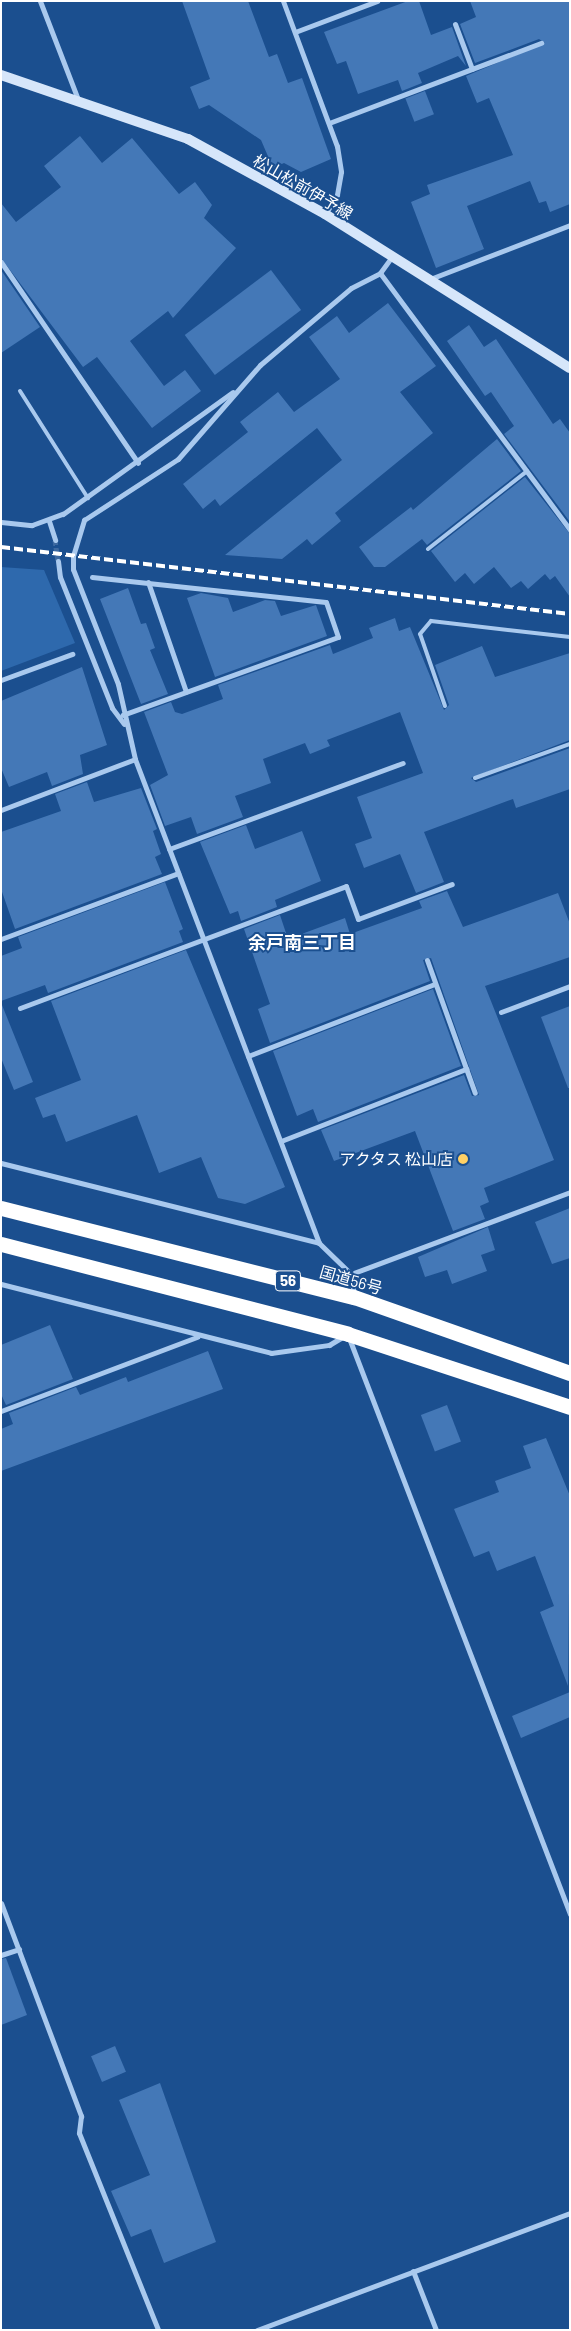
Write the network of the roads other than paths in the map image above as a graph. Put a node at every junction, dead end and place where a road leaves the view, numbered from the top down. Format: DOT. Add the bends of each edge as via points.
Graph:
graph roads {
  1 [pos="40,1"];
  2 [pos="283,1"];
  3 [pos="377,1"];
  4 [pos="455,24"];
  5 [pos="295,32"];
  6 [pos="541,43"];
  7 [pos="472,69"];
  8 [pos="1,76"];
  9 [pos="77,97"];
  10 [pos="329,123"];
  11 [pos="325,214"];
  12 [pos="570,225"];
  13 [pos="391,258"];
  14 [pos="1,262"];
  15 [pos="380,273"];
  16 [pos="424,281"];
  17 [pos="570,368"];
  18 [pos="243,384"];
  19 [pos="20,391"];
  20 [pos="138,463"];
  21 [pos="527,471"];
  22 [pos="88,498"];
  23 [pos="49,521"];
  24 [pos="1,522"];
  25 [pos="570,530"];
  26 [pos="55,540"];
  27 [pos="428,549"];
  28 [pos="58,561"];
  29 [pos="92,577"];
  30 [pos="148,582"];
  31 [pos="570,636"];
  32 [pos="72,654"];
  33 [pos="1,680"];
  34 [pos="186,692"];
  35 [pos="445,706"];
  36 [pos="123,714"];
  37 [pos="125,725"];
  38 [pos="570,744"];
  39 [pos="135,759"];
  40 [pos="404,763"];
  41 [pos="475,778"];
  42 [pos="1,810"];
  43 [pos="169,850"];
  44 [pos="178,873"];
  45 [pos="452,884"];
  46 [pos="1,939"];
  47 [pos="204,940"];
  48 [pos="427,960"];
  49 [pos="436,984"];
  50 [pos="570,986"];
  51 [pos="20,1008"];
  52 [pos="501,1012"];
  53 [pos="248,1056"];
  54 [pos="466,1068"];
  55 [pos="475,1093"];
  56 [pos="280,1141"];
  57 [pos="1,1162"];
  58 [pos="570,1192"];
  59 [pos="1,1208"];
  60 [pos="320,1242"];
  61 [pos="1,1244"];
  62 [pos="352,1274"];
  63 [pos="1,1284"];
  64 [pos="354,1297"];
  65 [pos="348,1334"];
  66 [pos="198,1336"];
  67 [pos="570,1373"];
  68 [pos="570,1407"];
  69 [pos="1,1411"];
  70 [pos="1,1902"];
  71 [pos="570,1914"];
  72 [pos="19,1949"];
  73 [pos="1,1955"];
  74 [pos="570,2213"];
  75 [pos="414,2271"];
  76 [pos="158,2330"];
  77 [pos="257,2330"];
  78 [pos="436,2330"];
  1 -- 9 [label="street"];
  2 -- 5 [label="street"];
  3 -- 5 [label="street"];
  4 -- 7 [label="street"];
  5 -- 10 [label="street"];
  6 -- 7 [label="street"];
  7 -- 10 [label="street"];
  8 -- 9 [label="main road, 松山松前伊予線"];
  9 -- 11 [label="main road, 松山松前伊予線" via="188,139"];
  10 -- 11 [label="street" via="341,172 337,195"];
  11 -- 13 [label="main road, 松山松前伊予線"];
  12 -- 16 [label="street"];
  13 -- 15 [label="street"];
  13 -- 16 [label="main road, 松山松前伊予線"];
  14 -- 20 [label="street"];
  15 -- 18 [label="street" via="351,288"];
  15 -- 21 [label="street"];
  16 -- 17 [label="main road, 松山松前伊予線"];
  18 -- 20 [label="street"];
  18 -- 36 [label="street" via="178,458 84,520 78,534 73,569 118,684"];
  19 -- 22 [label="lane"];
  20 -- 22 [label="street"];
  21 -- 25 [label="street"];
  21 -- 27 [label="lane"];
  22 -- 23 [label="street"];
  23 -- 24 [label="street" via="32,526"];
  23 -- 26 [label="street"];
  28 -- 37 [label="street" via="60,576 112,708"];
  29 -- 30 [label="street"];
  30 -- 34 [label="street"];
  30 -- 34 [label="street" via="326,602 338,637"];
  31 -- 35 [label="lane" via="431,622 420,634"];
  32 -- 33 [label="street"];
  34 -- 36 [label="street"];
  36 -- 37 [label="street"];
  37 -- 39 [label="street"];
  38 -- 41 [label="lane"];
  39 -- 42 [label="street"];
  39 -- 43 [label="street"];
  40 -- 43 [label="street"];
  43 -- 44 [label="street"];
  44 -- 46 [label="street"];
  44 -- 47 [label="street"];
  45 -- 47 [label="street" via="358,919 346,886"];
  47 -- 51 [label="street"];
  47 -- 53 [label="street"];
  48 -- 49 [label="street"];
  49 -- 53 [label="street"];
  49 -- 54 [label="street"];
  50 -- 52 [label="street"];
  53 -- 56 [label="street"];
  54 -- 55 [label="street"];
  54 -- 56 [label="street"];
  56 -- 60 [label="street"];
  57 -- 60 [label="street"];
  58 -- 62 [label="street"];
  59 -- 64 [label="highway, 国道56号 / 56"];
  60 -- 62 [label="street"];
  61 -- 65 [label="highway, 56"];
  62 -- 64 [label="street"];
  63 -- 66 [label="street"];
  64 -- 67 [label="highway, 国道56号 / 56"];
  65 -- 66 [label="street" via="328,1345 270,1353"];
  65 -- 68 [label="highway, 56"];
  65 -- 71 [label="street"];
  66 -- 69 [label="street"];
  70 -- 72 [label="street"];
  72 -- 73 [label="street"];
  72 -- 76 [label="street" via="81,2116 79,2133"];
  74 -- 75 [label="street"];
  75 -- 77 [label="street"];
  75 -- 78 [label="street"];
}
